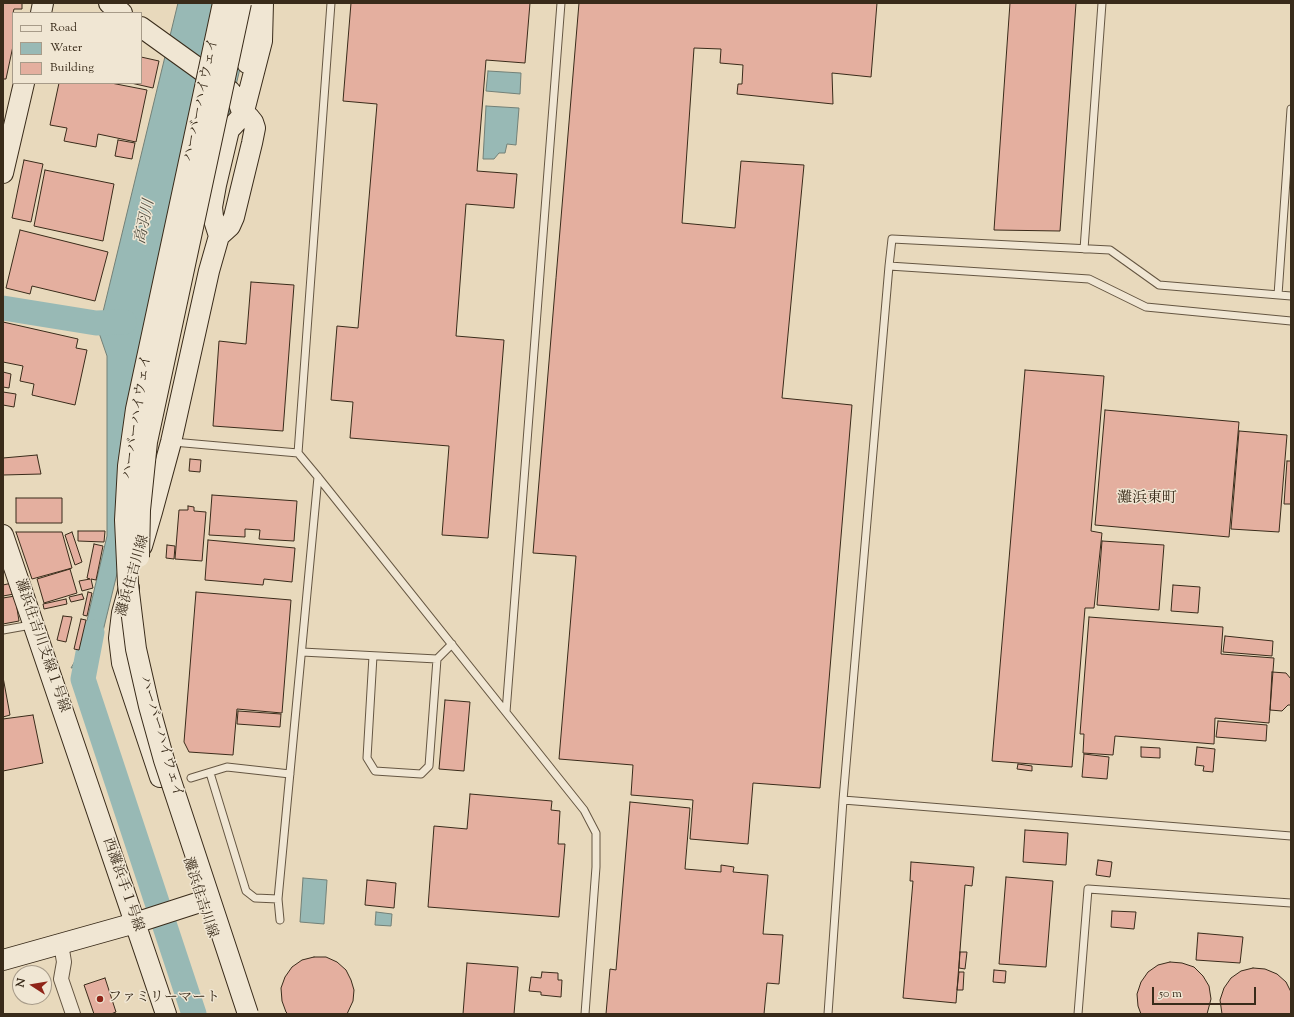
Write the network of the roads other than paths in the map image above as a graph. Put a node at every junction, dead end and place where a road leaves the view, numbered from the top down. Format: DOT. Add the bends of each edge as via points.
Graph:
graph roads {
  1 [pos="109,3"];
  2 [pos="223,3"];
  3 [pos="241,3"];
  4 [pos="246,3"];
  5 [pos="263,3"];
  6 [pos="331,3"];
  7 [pos="561,3"];
  8 [pos="1102,3"];
  9 [pos="121,12"];
  10 [pos="149,33"];
  11 [pos="24,84"];
  12 [pos="1291,109"];
  13 [pos="243,115"];
  14 [pos="9,120"];
  15 [pos="3,173"];
  16 [pos="1084,249"];
  17 [pos="889,266"];
  18 [pos="1278,294"];
  19 [pos="1291,296"];
  20 [pos="1291,321"];
  21 [pos="171,442"];
  22 [pos="298,453"];
  23 [pos="318,476"];
  24 [pos="3,535"];
  25 [pos="33,624"];
  26 [pos="3,630"];
  27 [pos="452,644"];
  28 [pos="302,652"];
  29 [pos="373,656"];
  30 [pos="437,659"];
  31 [pos="506,712"];
  32 [pos="78,757"];
  33 [pos="210,773"];
  34 [pos="290,774"];
  35 [pos="191,778"];
  36 [pos="842,800"];
  37 [pos="1291,836"];
  38 [pos="278,899"];
  39 [pos="200,902"];
  40 [pos="1291,903"];
  41 [pos="152,917"];
  42 [pos="280,920"];
  43 [pos="61,944"];
  44 [pos="3,960"];
  45 [pos="73,1014"];
  46 [pos="166,1014"];
  47 [pos="238,1014"];
  48 [pos="248,1014"];
  49 [pos="257,1014"];
  50 [pos="585,1014"];
  51 [pos="828,1014"];
  52 [pos="1078,1014"];
  1 -- 9 [label="street"];
  2 -- 48 [label="street, ハーバーハイウェイ, bridge" via="136,409 128,466 125,520 128,584 136,649 149,706 164,760"];
  3 -- 49 [label="street, ハーバーハイウェイ, bridge" via="147,442 140,510 139,584 149,664 171,757"];
  4 -- 13 [label="street" via="249,40"];
  5 -- 13 [label="street" via="262,41"];
  6 -- 22 [label="lane"];
  7 -- 31 [label="lane"];
  8 -- 16 [label="lane"];
  10 -- 13 [label="street, bridge" via="230,91 238,101"];
  11 -- 14 [label="street"];
  12 -- 18 [label="lane"];
  13 -- 21 [label="street, 灘浜住吉川線" via="229,130 216,185 212,207 219,236"];
  14 -- 15 [label="street"];
  16 -- 17 [label="lane" via="892,239"];
  16 -- 18 [label="lane" via="1110,250 1159,285"];
  17 -- 20 [label="lane" via="1090,279 1146,307"];
  17 -- 36 [label="lane"];
  18 -- 19 [label="lane"];
  21 -- 22 [label="lane"];
  21 -- 39 [label="street, 灘浜住吉川線" via="122,612 119,638 122,663"];
  22 -- 23 [label="lane"];
  23 -- 27 [label="lane"];
  23 -- 28 [label="lane"];
  24 -- 25 [label="street, 灘浜住吉川支線１号線"];
  25 -- 26 [label="lane"];
  25 -- 32 [label="street, 灘浜住吉川支線１号線"];
  27 -- 30 [label="lane"];
  27 -- 31 [label="lane"];
  28 -- 29 [label="lane"];
  28 -- 34 [label="lane"];
  29 -- 30 [label="lane"];
  29 -- 30 [label="lane" via="367,758 375,771 421,774 429,766"];
  31 -- 50 [label="lane" via="584,810 596,833 596,867"];
  32 -- 41 [label="street, 西灘浜手１号線"];
  33 -- 34 [label="lane" via="227,767"];
  33 -- 35 [label="lane"];
  33 -- 38 [label="lane" via="246,891 255,898"];
  34 -- 38 [label="lane"];
  36 -- 37 [label="lane"];
  36 -- 51 [label="lane"];
  38 -- 42 [label="lane"];
  39 -- 41 [label="street"];
  39 -- 47 [label="street, 灘浜住吉川線"];
  40 -- 52 [label="lane" via="1088,889"];
  41 -- 43 [label="street"];
  41 -- 46 [label="street, 西灘浜手１号線"];
  43 -- 44 [label="street"];
  43 -- 45 [label="street" via="64,962 61,979"];
}
